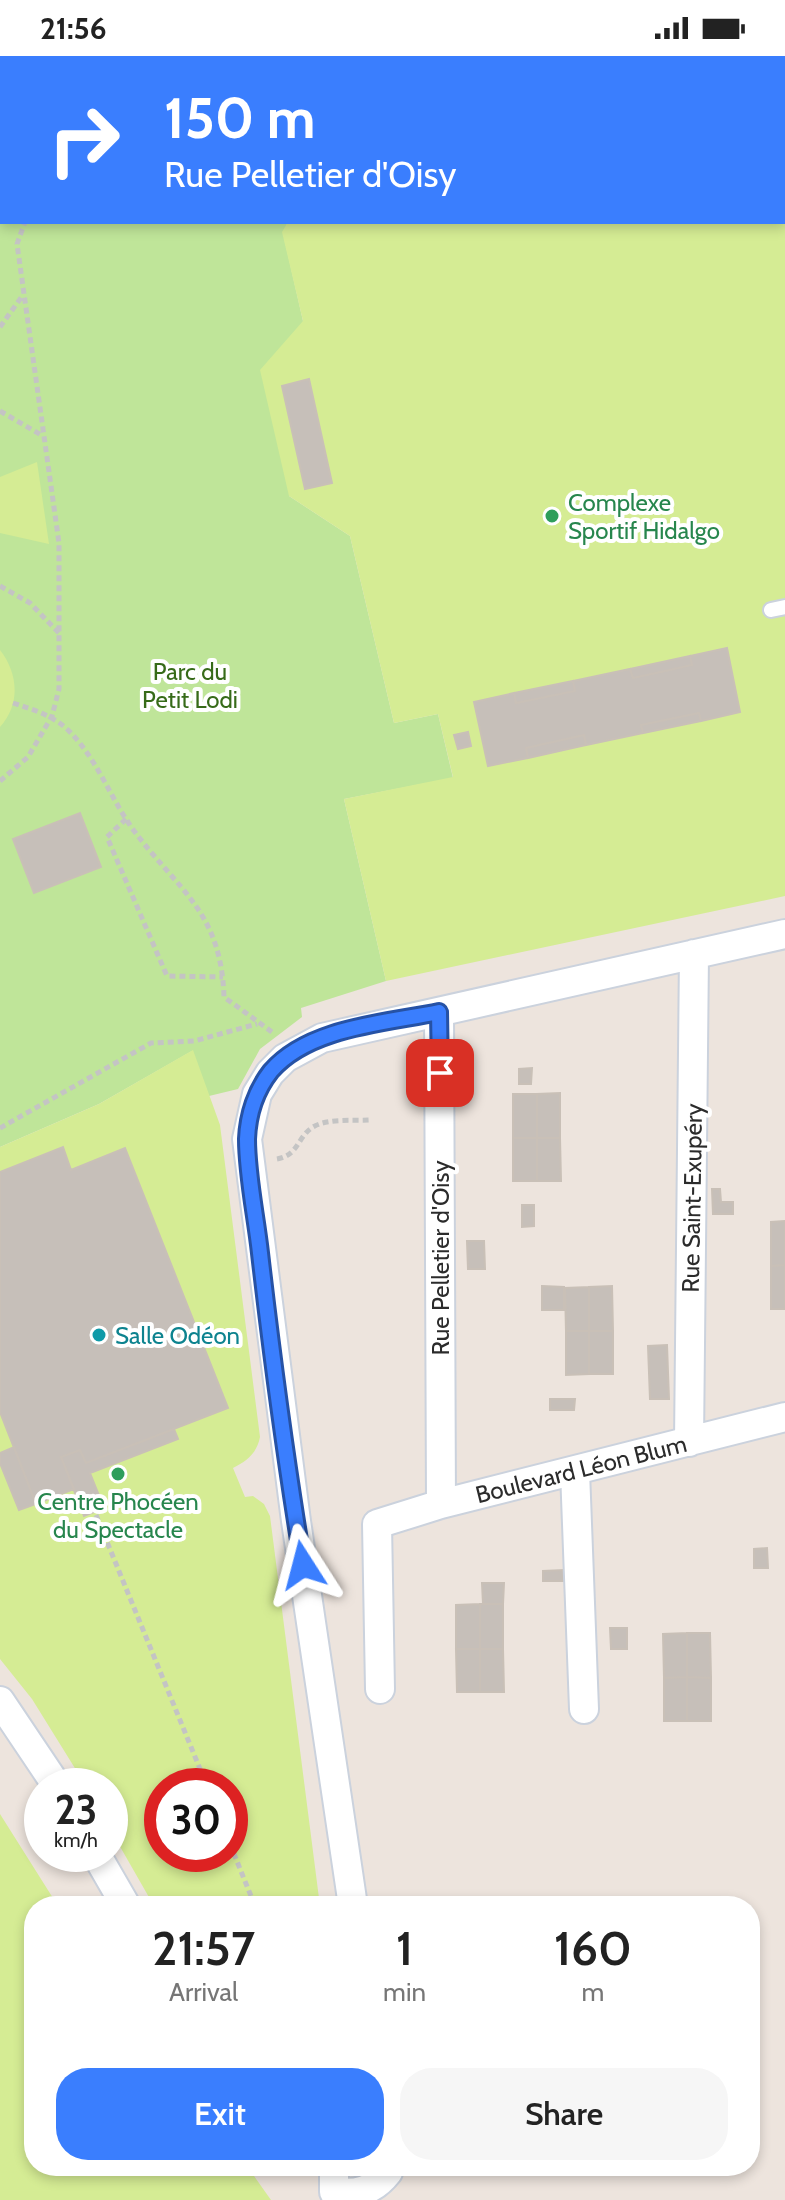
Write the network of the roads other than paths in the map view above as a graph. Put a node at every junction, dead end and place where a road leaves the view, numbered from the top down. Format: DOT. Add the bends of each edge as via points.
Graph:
graph roads {
  1 [pos="785,934"];
  2 [pos="694,954"];
  3 [pos="439,1012"];
  4 [pos="785,1417"];
  5 [pos="689,1442"];
  6 [pos="575,1471"];
  7 [pos="441,1504"];
  8 [pos="380,1689"];
  9 [pos="0,1701"];
  10 [pos="584,1709"];
  11 [pos="45,1768"];
  12 [pos="106,1872"];
  13 [pos="120,1896"];
  14 [pos="352,1896"];
  15 [pos="389,2179"];
  16 [pos="335,2186"];
  1 -- 2 [label="street"];
  2 -- 3 [label="street"];
  2 -- 5 [label="street, Rue Saint-Exupéry"];
  3 -- 7 [label="street, Rue Pelletier d'Oisy"];
  3 -- 14 [label="street" via="301,1047 270,1073 257,1094 247,1139"];
  4 -- 5 [label="street, Boulevard Léon Blum"];
  5 -- 6 [label="street, Boulevard Léon Blum"];
  6 -- 7 [label="street, Boulevard Léon Blum"];
  6 -- 10 [label="street"];
  7 -- 8 [label="street, Boulevard Léon Blum" via="377,1524"];
  9 -- 11 [label="street"];
  12 -- 13 [label="street"];
  15 -- 16 [label="street" via="367,2191"];
}
